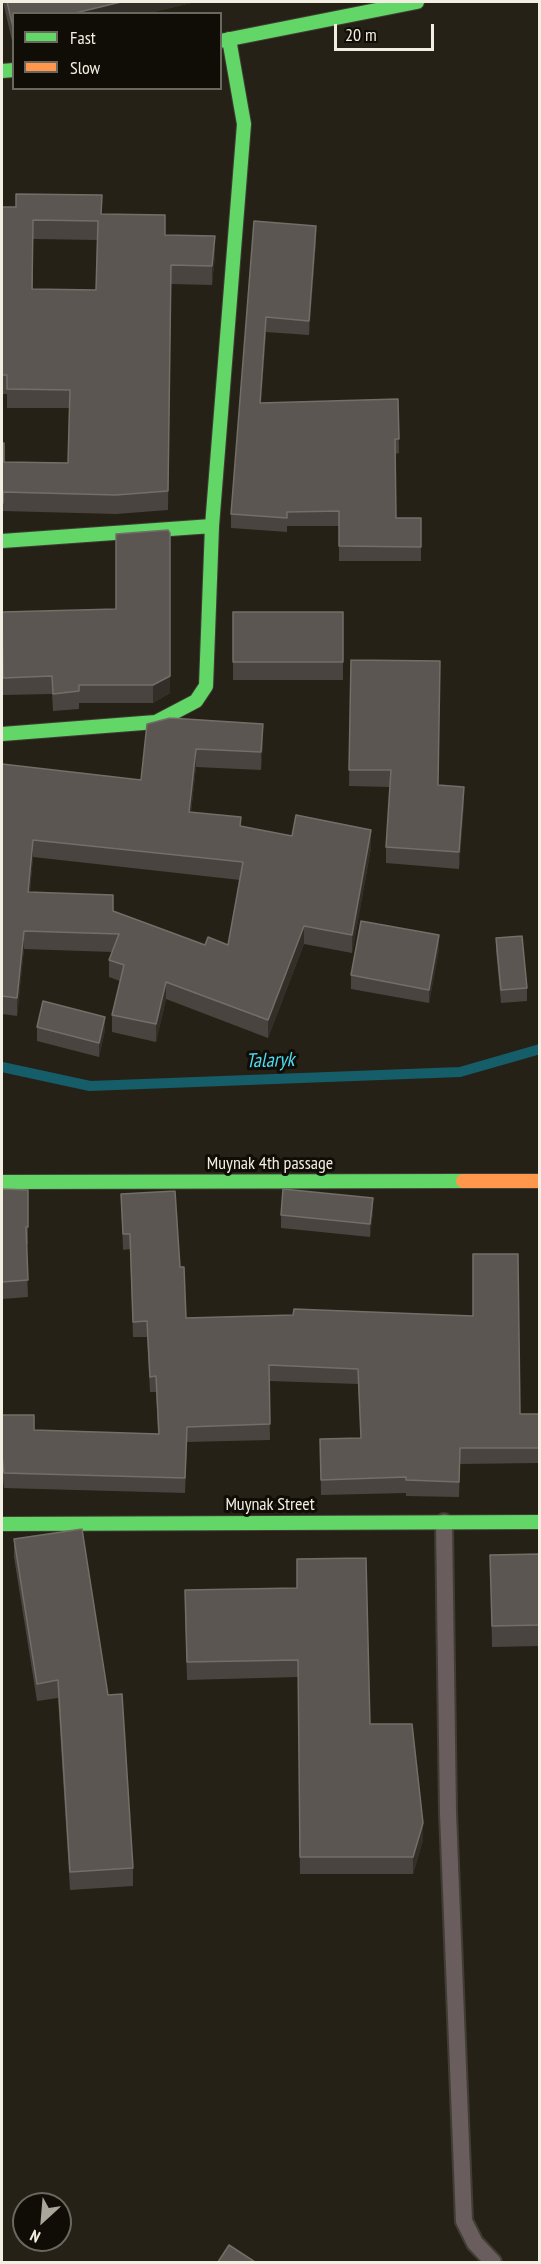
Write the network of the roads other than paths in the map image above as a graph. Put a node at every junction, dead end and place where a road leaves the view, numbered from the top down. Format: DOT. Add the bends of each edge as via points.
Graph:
graph roads {
  1 [pos="417,2"];
  2 [pos="225,40"];
  3 [pos="212,526"];
  4 [pos="2,541"];
  5 [pos="2,734"];
  6 [pos="540,1181"];
  7 [pos="2,1182"];
  8 [pos="444,1522"];
  9 [pos="540,1522"];
  10 [pos="2,1524"];
  11 [pos="493,2262"];
  1 -- 2 [label="street"];
  2 -- 3 [label="street" via="244,124"];
  3 -- 4 [label="street"];
  3 -- 5 [label="street" via="206,686 196,701 156,722"];
  6 -- 7 [label="street, Muynak 4th passage"];
  8 -- 9 [label="street, Muynak Street"];
  8 -- 10 [label="street, Muynak Street"];
  8 -- 11 [label="lane" via="448,1813 464,2222 474,2243"];
}
